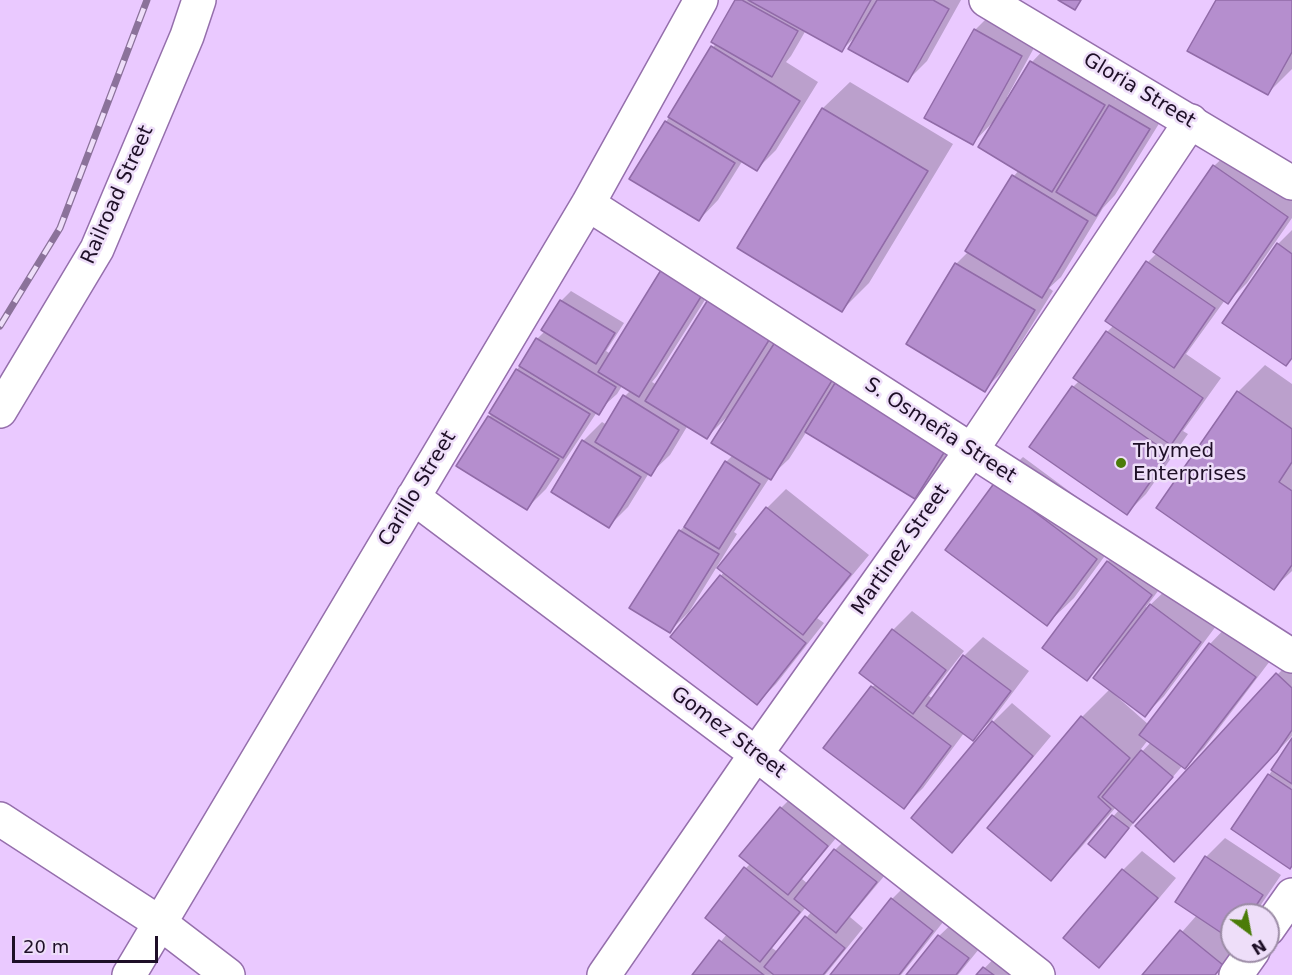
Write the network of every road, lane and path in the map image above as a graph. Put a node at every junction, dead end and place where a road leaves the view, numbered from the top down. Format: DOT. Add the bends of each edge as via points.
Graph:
graph roads {
  1 [pos="199,0"];
  2 [pos="701,0"];
  3 [pos="986,0"];
  4 [pos="1191,121"];
  5 [pos="1292,183"];
  6 [pos="588,204"];
  7 [pos="0,411"];
  8 [pos="971,451"];
  9 [pos="413,497"];
  10 [pos="1292,656"];
  11 [pos="756,754"];
  12 [pos="0,819"];
  13 [pos="1292,895"];
  14 [pos="1280,912"];
  15 [pos="160,923"];
  16 [pos="129,975"];
  17 [pos="228,975"];
  18 [pos="604,975"];
  19 [pos="1038,975"];
  1 -- 7 [label="street, Railroad Street" via="97,249"];
  2 -- 6 [label="street, Carillo Street"];
  3 -- 4 [label="street, Gloria Street"];
  4 -- 5 [label="street, Gloria Street"];
  4 -- 8 [label="street, Martinez Street"];
  6 -- 8 [label="street, S. Osmeña Street"];
  6 -- 9 [label="street, Carillo Street"];
  8 -- 10 [label="street, S. Osmeña Street"];
  8 -- 11 [label="street, Martinez Street"];
  9 -- 11 [label="street, Gomez Street"];
  9 -- 15 [label="street, Carillo Street"];
  11 -- 18 [label="street, Martinez Street"];
  11 -- 19 [label="street, Gomez Street"];
  12 -- 15 [label="street"];
  13 -- 14 [label="street"];
  15 -- 16 [label="street, Carillo Street"];
  15 -- 17 [label="street"];
}
